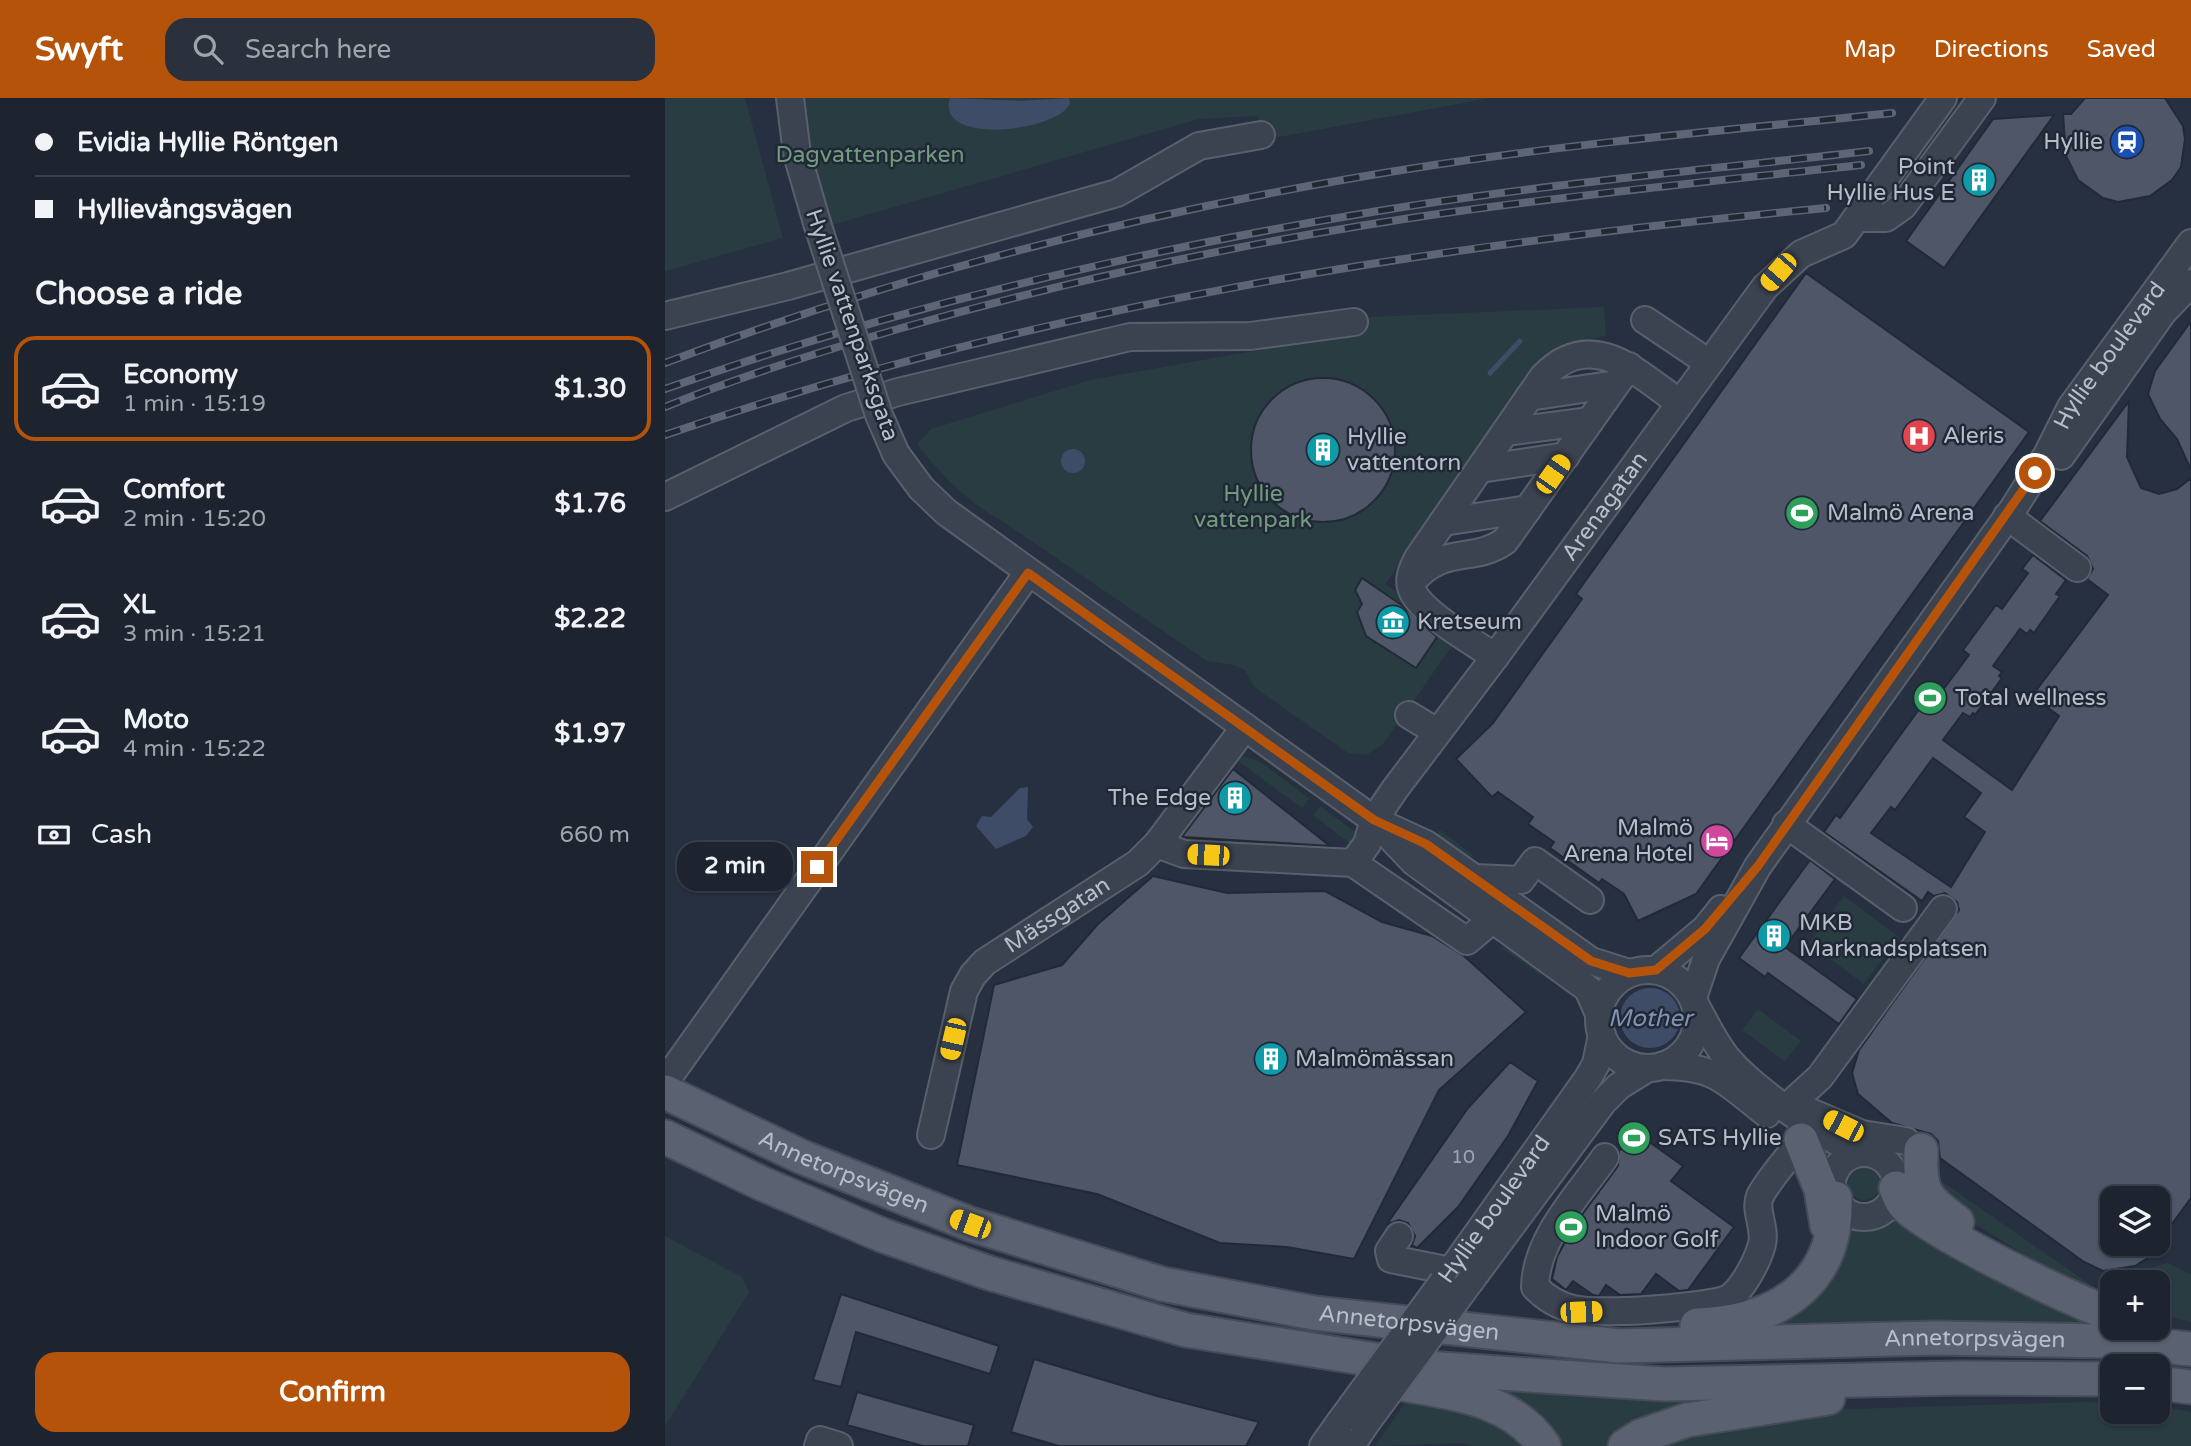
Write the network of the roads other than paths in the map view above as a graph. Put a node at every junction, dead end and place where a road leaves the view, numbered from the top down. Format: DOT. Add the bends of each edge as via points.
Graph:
graph roads {
  1 [pos="790,98"];
  2 [pos="1943,98"];
  3 [pos="1982,98"];
  4 [pos="1261,135"];
  5 [pos="1857,219"];
  6 [pos="2191,243"];
  7 [pos="2186,275"];
  8 [pos="665,316"];
  9 [pos="1645,320"];
  10 [pos="1354,323"];
  11 [pos="1709,363"];
  12 [pos="1680,403"];
  13 [pos="1583,431"];
  14 [pos="1486,459"];
  15 [pos="665,497"];
  16 [pos="2010,512"];
  17 [pos="1513,531"];
  18 [pos="2077,568"];
  19 [pos="1028,573"];
  20 [pos="1411,583"];
  21 [pos="1495,657"];
  22 [pos="1409,715"];
  23 [pos="1245,727"];
  24 [pos="1437,732"];
  25 [pos="1374,820"];
  26 [pos="1786,824"];
  27 [pos="1157,844"];
  28 [pos="1353,863"];
  29 [pos="1758,866"];
  30 [pos="1482,868"];
  31 [pos="1590,900"];
  32 [pos="1903,908"];
  33 [pos="1944,909"];
  34 [pos="1493,919"];
  35 [pos="1656,970"];
  36 [pos="1629,973"];
  37 [pos="1694,1001"];
  38 [pos="1600,1024"];
  39 [pos="1655,1067"];
  40 [pos="665,1082"];
  41 [pos="665,1092"];
  42 [pos="1786,1108"];
  43 [pos="931,1135"];
  44 [pos="665,1137"];
  45 [pos="1801,1140"];
  46 [pos="1924,1141"];
  47 [pos="1866,1153"];
  48 [pos="1605,1157"];
  49 [pos="1896,1183"];
  50 [pos="1834,1192"];
  51 [pos="1399,1236"];
  52 [pos="1826,1256"];
  53 [pos="1455,1277"];
  54 [pos="2060,1292"];
  55 [pos="2100,1309"];
  56 [pos="1314,1313"];
  57 [pos="2170,1329"];
  58 [pos="1186,1330"];
  59 [pos="2191,1333"];
  60 [pos="2191,1349"];
  61 [pos="2100,1379"];
  62 [pos="2100,1380"];
  63 [pos="2170,1384"];
  64 [pos="2191,1387"];
  65 [pos="1352,1431"];
  66 [pos="818,1446"];
  67 [pos="839,1446"];
  68 [pos="1323,1446"];
  69 [pos="1544,1446"];
  70 [pos="1625,1446"];
  1 -- 19 [label="street, Hyllie vattenparksgata, bridge" via="797,154 817,223 896,454 946,512"];
  2 -- 5 [label="street, Arenagatan"];
  3 -- 5 [label="street" via="1903,206 1885,218"];
  4 -- 8 [label="street" via="1199,146 1117,193"];
  5 -- 11 [label="street, Arenagatan" via="1844,235 1801,254 1778,272"];
  6 -- 7 [label="street, Hyllie boulevard"];
  7 -- 16 [label="street, Hyllie boulevard" via="2051,470"];
  9 -- 11 [label="street"];
  10 -- 15 [label="street" via="1250,336 1130,337 911,389 846,408"];
  11 -- 12 [label="street, Arenagatan"];
  12 -- 13 [label="street"];
  12 -- 21 [label="street, Arenagatan"];
  13 -- 14 [label="street"];
  13 -- 14 [label="street"];
  13 -- 14 [label="street"];
  13 -- 14 [label="street"];
  13 -- 14 [label="street" via="1610,355 1579,355 1553,366"];
  13 -- 17 [label="street"];
  14 -- 17 [label="street"];
  14 -- 20 [label="street" via="1417,558"];
  16 -- 18 [label="street"];
  16 -- 26 [label="street, Hyllie boulevard"];
  17 -- 20 [label="street" via="1498,546 1437,560"];
  19 -- 23 [label="street, Hyllie vattenparksgata"];
  19 -- 40 [label="street"];
  20 -- 21 [label="street" via="1422,604"];
  21 -- 24 [label="street, Arenagatan"];
  22 -- 24 [label="street"];
  23 -- 25 [label="street, Hyllie vattenparksgata"];
  23 -- 27 [label="street, Mässgatan"];
  24 -- 25 [label="street, Arenagatan"];
  25 -- 28 [label="street, Arenagatan" via="1367,844"];
  25 -- 30 [label="street, Hyllie vattenparksgata"];
  25 -- 34 [label="street, Hyllie vattenparksgata" via="1414,862"];
  26 -- 29 [label="street, Hyllie boulevard"];
  26 -- 32 [label="street"];
  27 -- 28 [label="street" via="1184,854"];
  27 -- 43 [label="street, Mässgatan" via="1138,863 985,962 972,975 964,991"];
  28 -- 34 [label="street" via="1463,940 1470,940"];
  29 -- 35 [label="street, Hyllie boulevard" via="1705,929"];
  29 -- 37 [label="street, Hyllie boulevard" via="1706,959"];
  30 -- 31 [label="street" via="1521,880 1535,861"];
  30 -- 36 [label="street, Hyllie vattenparksgata" via="1591,961"];
  33 -- 42 [label="street" via="1820,1077"];
  34 -- 38 [label="street, Hyllie vattenparksgata" via="1588,989"];
  35 -- 36 [label="street"];
  35 -- 37 [label="street" via="1680,981"];
  36 -- 38 [label="street" via="1608,989"];
  37 -- 39 [label="street" via="1697,1024 1692,1043 1679,1058"];
  37 -- 42 [label="street" via="1728,1059"];
  38 -- 39 [label="street" via="1611,1052 1621,1060"];
  38 -- 53 [label="street, Hyllie boulevard" via="1596,1064 1588,1078"];
  39 -- 45 [label="street" via="1691,1066 1711,1071"];
  39 -- 53 [label="street, Hyllie boulevard" via="1619,1086 1603,1102"];
  41 -- 56 [label="main road, Annetorpsvägen" via="802,1157 970,1224 1162,1284"];
  42 -- 46 [label="street" via="1815,1112 1862,1134"];
  42 -- 47 [label="street" via="1836,1143"];
  44 -- 58 [label="main road, Annetorpsvägen" via="882,1235 989,1273"];
  45 -- 48 [label="street" via="1760,1196 1762,1243 1731,1297 1644,1310 1581,1312 1545,1298 1535,1287 1535,1269 1543,1246"];
  45 -- 50 [label="street" via="1826,1169"];
  45 -- 52 [label="main road" via="1826,1213"];
  46 -- 47 [label="street"];
  46 -- 49 [label="street" via="1902,1158"];
  46 -- 54 [label="main road" via="1919,1174 1925,1193 1941,1211"];
  47 -- 49 [label="street" via="1891,1166"];
  47 -- 50 [label="street" via="1837,1167"];
  49 -- 50 [label="street" via="1888,1206 1870,1216 1850,1213"];
  49 -- 54 [label="main road" via="1903,1204 1922,1219"];
  50 -- 52 [label="main road" via="1836,1217"];
  51 -- 53 [label="street" via="1389,1251 1391,1259"];
  52 -- 56 [label="main road" via="1813,1279 1787,1302 1710,1324 1593,1328"];
  53 -- 65 [label="street, Hyllie boulevard, bridge"];
  54 -- 55 [label="main road"];
  56 -- 60 [label="main road, Annetorpsvägen" via="1619,1346 1935,1338 2109,1341"];
  57 -- 59 [label="main road"];
  58 -- 61 [label="main road, Annetorpsvägen" via="1426,1368 1664,1384"];
  58 -- 69 [label="main road" via="1234,1352 1494,1405 1523,1421"];
  62 -- 70 [label="main road" via="1821,1398 1687,1420"];
  63 -- 64 [label="main road"];
  65 -- 68 [label="street, Hyllie boulevard"];
  66 -- 67 [label="street" via="820,1440"];
}
